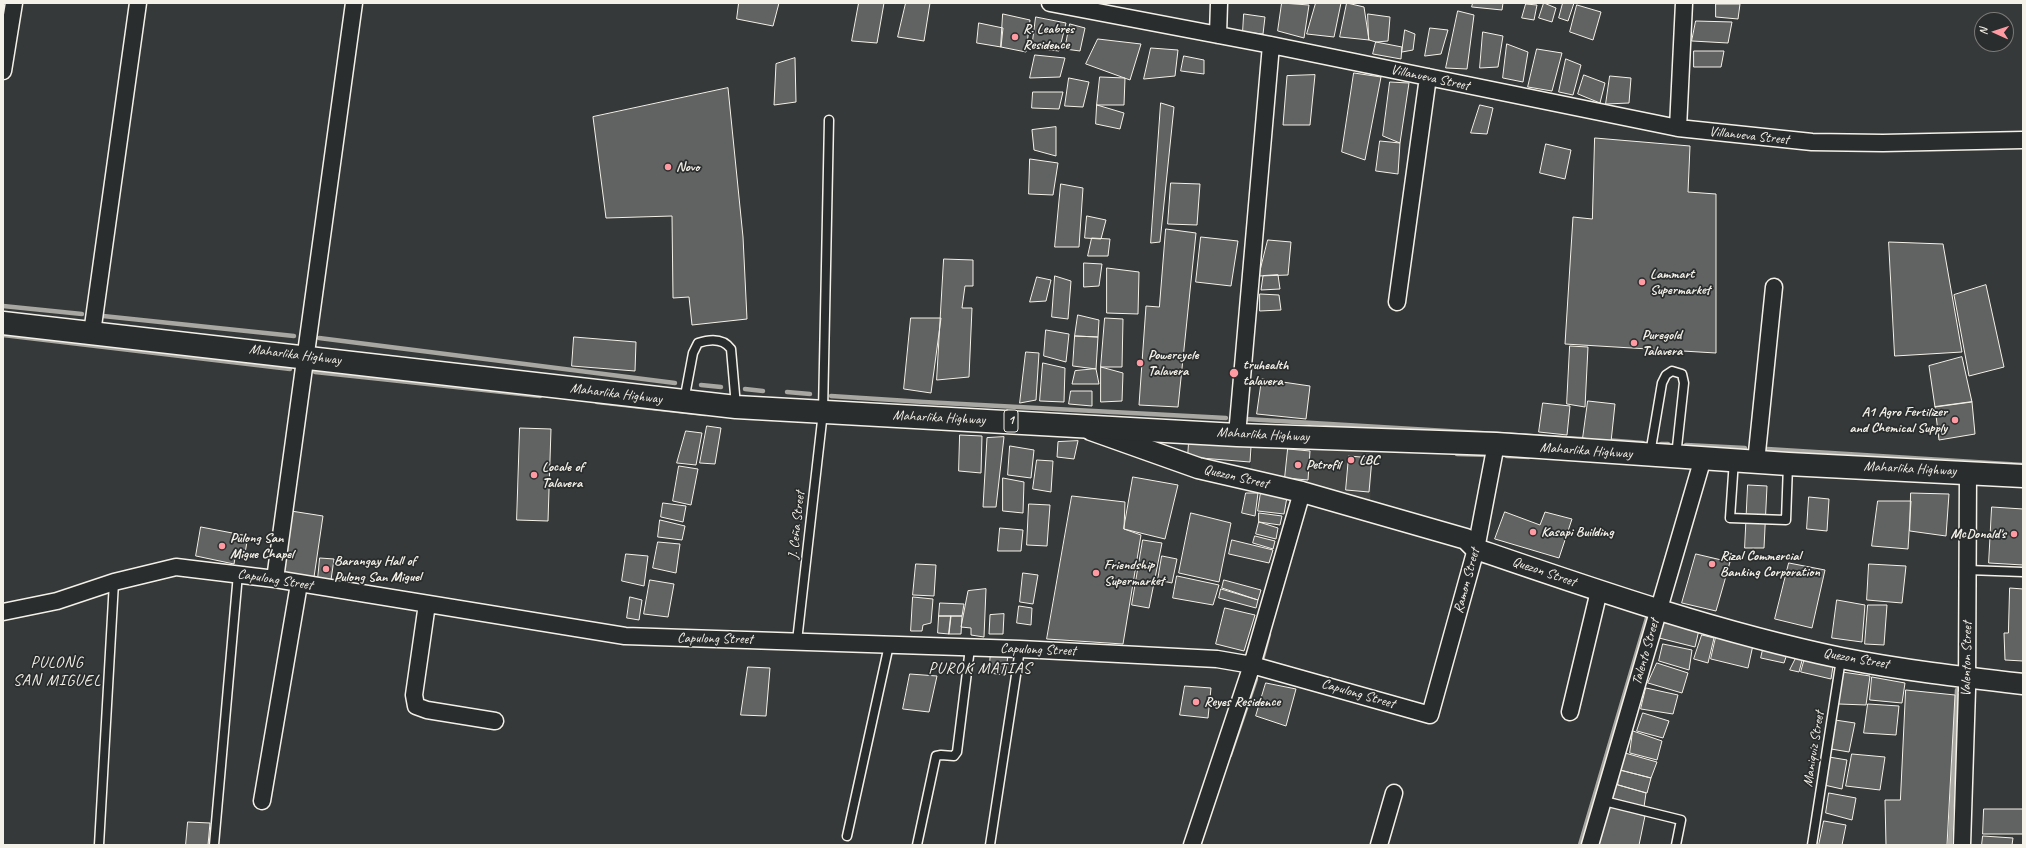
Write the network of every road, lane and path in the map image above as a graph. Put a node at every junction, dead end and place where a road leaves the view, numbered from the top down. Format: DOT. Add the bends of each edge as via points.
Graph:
graph roads {
  1 [pos="14,3"];
  2 [pos="138,3"];
  3 [pos="354,3"];
  4 [pos="1050,3"];
  5 [pos="1220,3"];
  6 [pos="1684,3"];
  7 [pos="1218,35"];
  8 [pos="1271,45"];
  9 [pos="3,71"];
  10 [pos="1428,77"];
  11 [pos="829,120"];
  12 [pos="1678,128"];
  13 [pos="2023,140"];
  14 [pos="1774,287"];
  15 [pos="1397,302"];
  16 [pos="3,323"];
  17 [pos="92,333"];
  18 [pos="304,356"];
  19 [pos="684,402"];
  20 [pos="736,407"];
  21 [pos="823,412"];
  22 [pos="1076,425"];
  23 [pos="1237,435"];
  24 [pos="1496,444"];
  25 [pos="1650,455"];
  26 [pos="1676,457"];
  27 [pos="1703,458"];
  28 [pos="1734,460"];
  29 [pos="1756,462"];
  30 [pos="1788,464"];
  31 [pos="1968,472"];
  32 [pos="2023,476"];
  33 [pos="1302,492"];
  34 [pos="1476,549"];
  35 [pos="1968,570"];
  36 [pos="2023,572"];
  37 [pos="238,574"];
  38 [pos="275,579"];
  39 [pos="114,582"];
  40 [pos="300,584"];
  41 [pos="1599,591"];
  42 [pos="427,604"];
  43 [pos="1658,609"];
  44 [pos="3,612"];
  45 [pos="797,641"];
  46 [pos="889,645"];
  47 [pos="970,648"];
  48 [pos="1020,649"];
  49 [pos="1841,658"];
  50 [pos="1252,665"];
  51 [pos="1967,678"];
  52 [pos="2023,684"];
  53 [pos="1570,712"];
  54 [pos="1430,715"];
  55 [pos="495,721"];
  56 [pos="1394,793"];
  57 [pos="262,801"];
  58 [pos="1604,801"];
  59 [pos="847,836"];
  60 [pos="98,845"];
  61 [pos="214,845"];
  62 [pos="917,845"];
  63 [pos="990,845"];
  64 [pos="1192,845"];
  65 [pos="1379,845"];
  66 [pos="1590,845"];
  67 [pos="1676,845"];
  68 [pos="1812,845"];
  69 [pos="1962,845"];
  1 -- 9 [label="street"];
  2 -- 17 [label="street"];
  3 -- 18 [label="street"];
  4 -- 7 [label="street, Villanueva Street"];
  5 -- 7 [label="street"];
  6 -- 12 [label="street"];
  7 -- 8 [label="street, Villanueva Street"];
  8 -- 10 [label="street, Villanueva Street"];
  8 -- 23 [label="street"];
  10 -- 12 [label="street, Villanueva Street"];
  10 -- 15 [label="street"];
  11 -- 21 [label="lane, J. Ceña Street"];
  12 -- 13 [label="street, Villanueva Street" via="1812,142 1884,144"];
  14 -- 29 [label="street"];
  16 -- 17 [label="main road, Maharlika Highway / 1"];
  17 -- 18 [label="main road, Maharlika Highway / 1"];
  18 -- 19 [label="main road, Maharlika Highway / 1"];
  18 -- 38 [label="street"];
  19 -- 20 [label="main road, Maharlika Highway / 1"];
  19 -- 20 [label="lane" via="693,353 698,343 706,340 721,341 731,349"];
  20 -- 21 [label="main road, Maharlika Highway / 1"];
  21 -- 22 [label="main road, Maharlika Highway / 1"];
  21 -- 45 [label="lane, J. Ceña Street"];
  22 -- 23 [label="main road, Maharlika Highway / 1"];
  22 -- 33 [label="street, Quezon Street" via="1198,468"];
  23 -- 24 [label="main road, Maharlika Highway / 1"];
  24 -- 25 [label="main road, Maharlika Highway / 1"];
  24 -- 34 [label="street, Ramon Street"];
  25 -- 26 [label="main road, Maharlika Highway / 1"];
  25 -- 26 [label="lane" via="1662,383 1666,375 1672,371 1682,374 1684,383"];
  26 -- 27 [label="main road, Maharlika Highway / 1"];
  27 -- 28 [label="main road, Maharlika Highway / 1"];
  27 -- 43 [label="street, Talento Street"];
  28 -- 29 [label="main road, Maharlika Highway / 1"];
  28 -- 30 [label="lane" via="1730,518 1786,520"];
  29 -- 30 [label="main road, Maharlika Highway / 1"];
  30 -- 31 [label="main road, Maharlika Highway / 1"];
  31 -- 32 [label="main road, Maharlika Highway / 1"];
  31 -- 35 [label="street, Valenton Street"];
  33 -- 34 [label="street, Quezon Street" via="1466,539"];
  33 -- 50 [label="street"];
  34 -- 41 [label="street, Quezon Street"];
  34 -- 54 [label="street, Ramon Street"];
  35 -- 36 [label="lane"];
  35 -- 51 [label="street, Valenton Street"];
  37 -- 38 [label="street, Capulong Street"];
  37 -- 39 [label="street, Capulong Street" via="176,567"];
  37 -- 61 [label="lane"];
  38 -- 40 [label="street, Capulong Street"];
  39 -- 44 [label="street, Capulong Street" via="58,601"];
  39 -- 60 [label="lane"];
  40 -- 42 [label="street, Capulong Street"];
  40 -- 57 [label="street"];
  41 -- 43 [label="street, Quezon Street"];
  41 -- 53 [label="street"];
  42 -- 45 [label="street, Capulong Street" via="625,636"];
  42 -- 55 [label="street" via="414,696 416,706"];
  43 -- 49 [label="street, Quezon Street"];
  43 -- 58 [label="street, Talento Street"];
  45 -- 46 [label="street, Capulong Street"];
  46 -- 47 [label="street, Capulong Street"];
  46 -- 59 [label="lane"];
  47 -- 48 [label="street, Capulong Street"];
  47 -- 62 [label="lane" via="957,752 954,756 936,756"];
  48 -- 50 [label="street, Capulong Street" via="1217,659"];
  48 -- 63 [label="lane"];
  49 -- 51 [label="street, Quezon Street"];
  49 -- 68 [label="lane, Maniquiz Street"];
  50 -- 54 [label="street, Capulong Street"];
  50 -- 64 [label="street"];
  51 -- 52 [label="street, Quezon Street"];
  51 -- 69 [label="street, Valenton Street"];
  56 -- 65 [label="street"];
  58 -- 66 [label="street, Talento Street"];
  58 -- 67 [label="lane" via="1681,820"];
}
